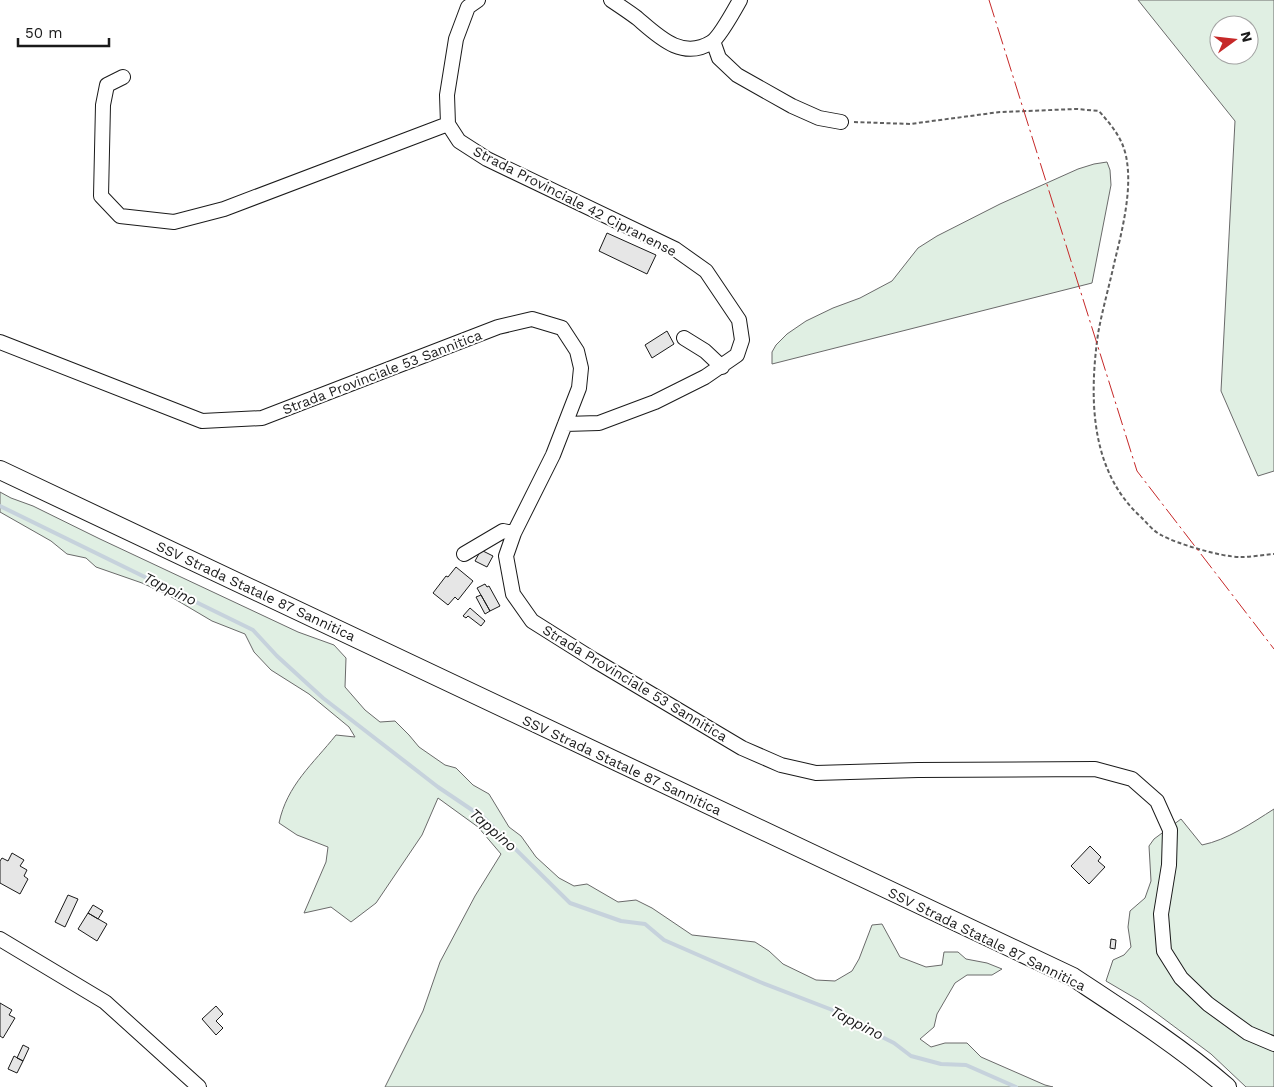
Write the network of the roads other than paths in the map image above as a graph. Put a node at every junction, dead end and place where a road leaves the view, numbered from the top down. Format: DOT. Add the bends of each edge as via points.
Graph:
graph roads {
  1 [pos="478,0"];
  2 [pos="612,0"];
  3 [pos="740,0"];
  4 [pos="713,41"];
  5 [pos="123,78"];
  6 [pos="841,122"];
  7 [pos="448,124"];
  8 [pos="684,338"];
  9 [pos="0,342"];
  10 [pos="722,367"];
  11 [pos="565,424"];
  12 [pos="0,470"];
  13 [pos="514,533"];
  14 [pos="464,554"];
  15 [pos="0,939"];
  16 [pos="1274,1044"];
  17 [pos="199,1087"];
  18 [pos="1227,1087"];
  1 -- 7 [label="street" via="468,7 456,39 447,95"];
  2 -- 4 [label="street" via="661,40 684,48"];
  3 -- 4 [label="street"];
  4 -- 6 [label="street" via="719,58 737,75 792,106 819,118"];
  5 -- 7 [label="street" via="107,84 101,196 120,216 174,222 224,209"];
  7 -- 10 [label="street, Strada Provinciale 42 Cipranense" via="459,141 487,159 675,249 706,271 738,320 742,340 737,355"];
  8 -- 10 [label="street"];
  9 -- 11 [label="street, Strada Provinciale 53 Sannitica" via="202,421 262,418 498,327 532,319 562,328 577,350 581,368 580,388"];
  10 -- 11 [label="street, Strada Provinciale 42 Cipranense" via="654,402 599,424"];
  11 -- 13 [label="street, Strada Provinciale 53 Sannitica"];
  12 -- 18 [label="main road, SSV Strada Statale 87 Sannitica" via="1073,978 1153,1030"];
  13 -- 14 [label="street" via="503,531"];
  13 -- 16 [label="street, Strada Provinciale 53 Sannitica" via="506,556 513,594 532,621 742,748 781,765 816,773 1095,769 1132,779 1157,801 1170,830 1169,866 1161,914 1164,951 1181,978 1208,1004 1248,1033"];
  15 -- 17 [label="street" via="105,1002"];
}
